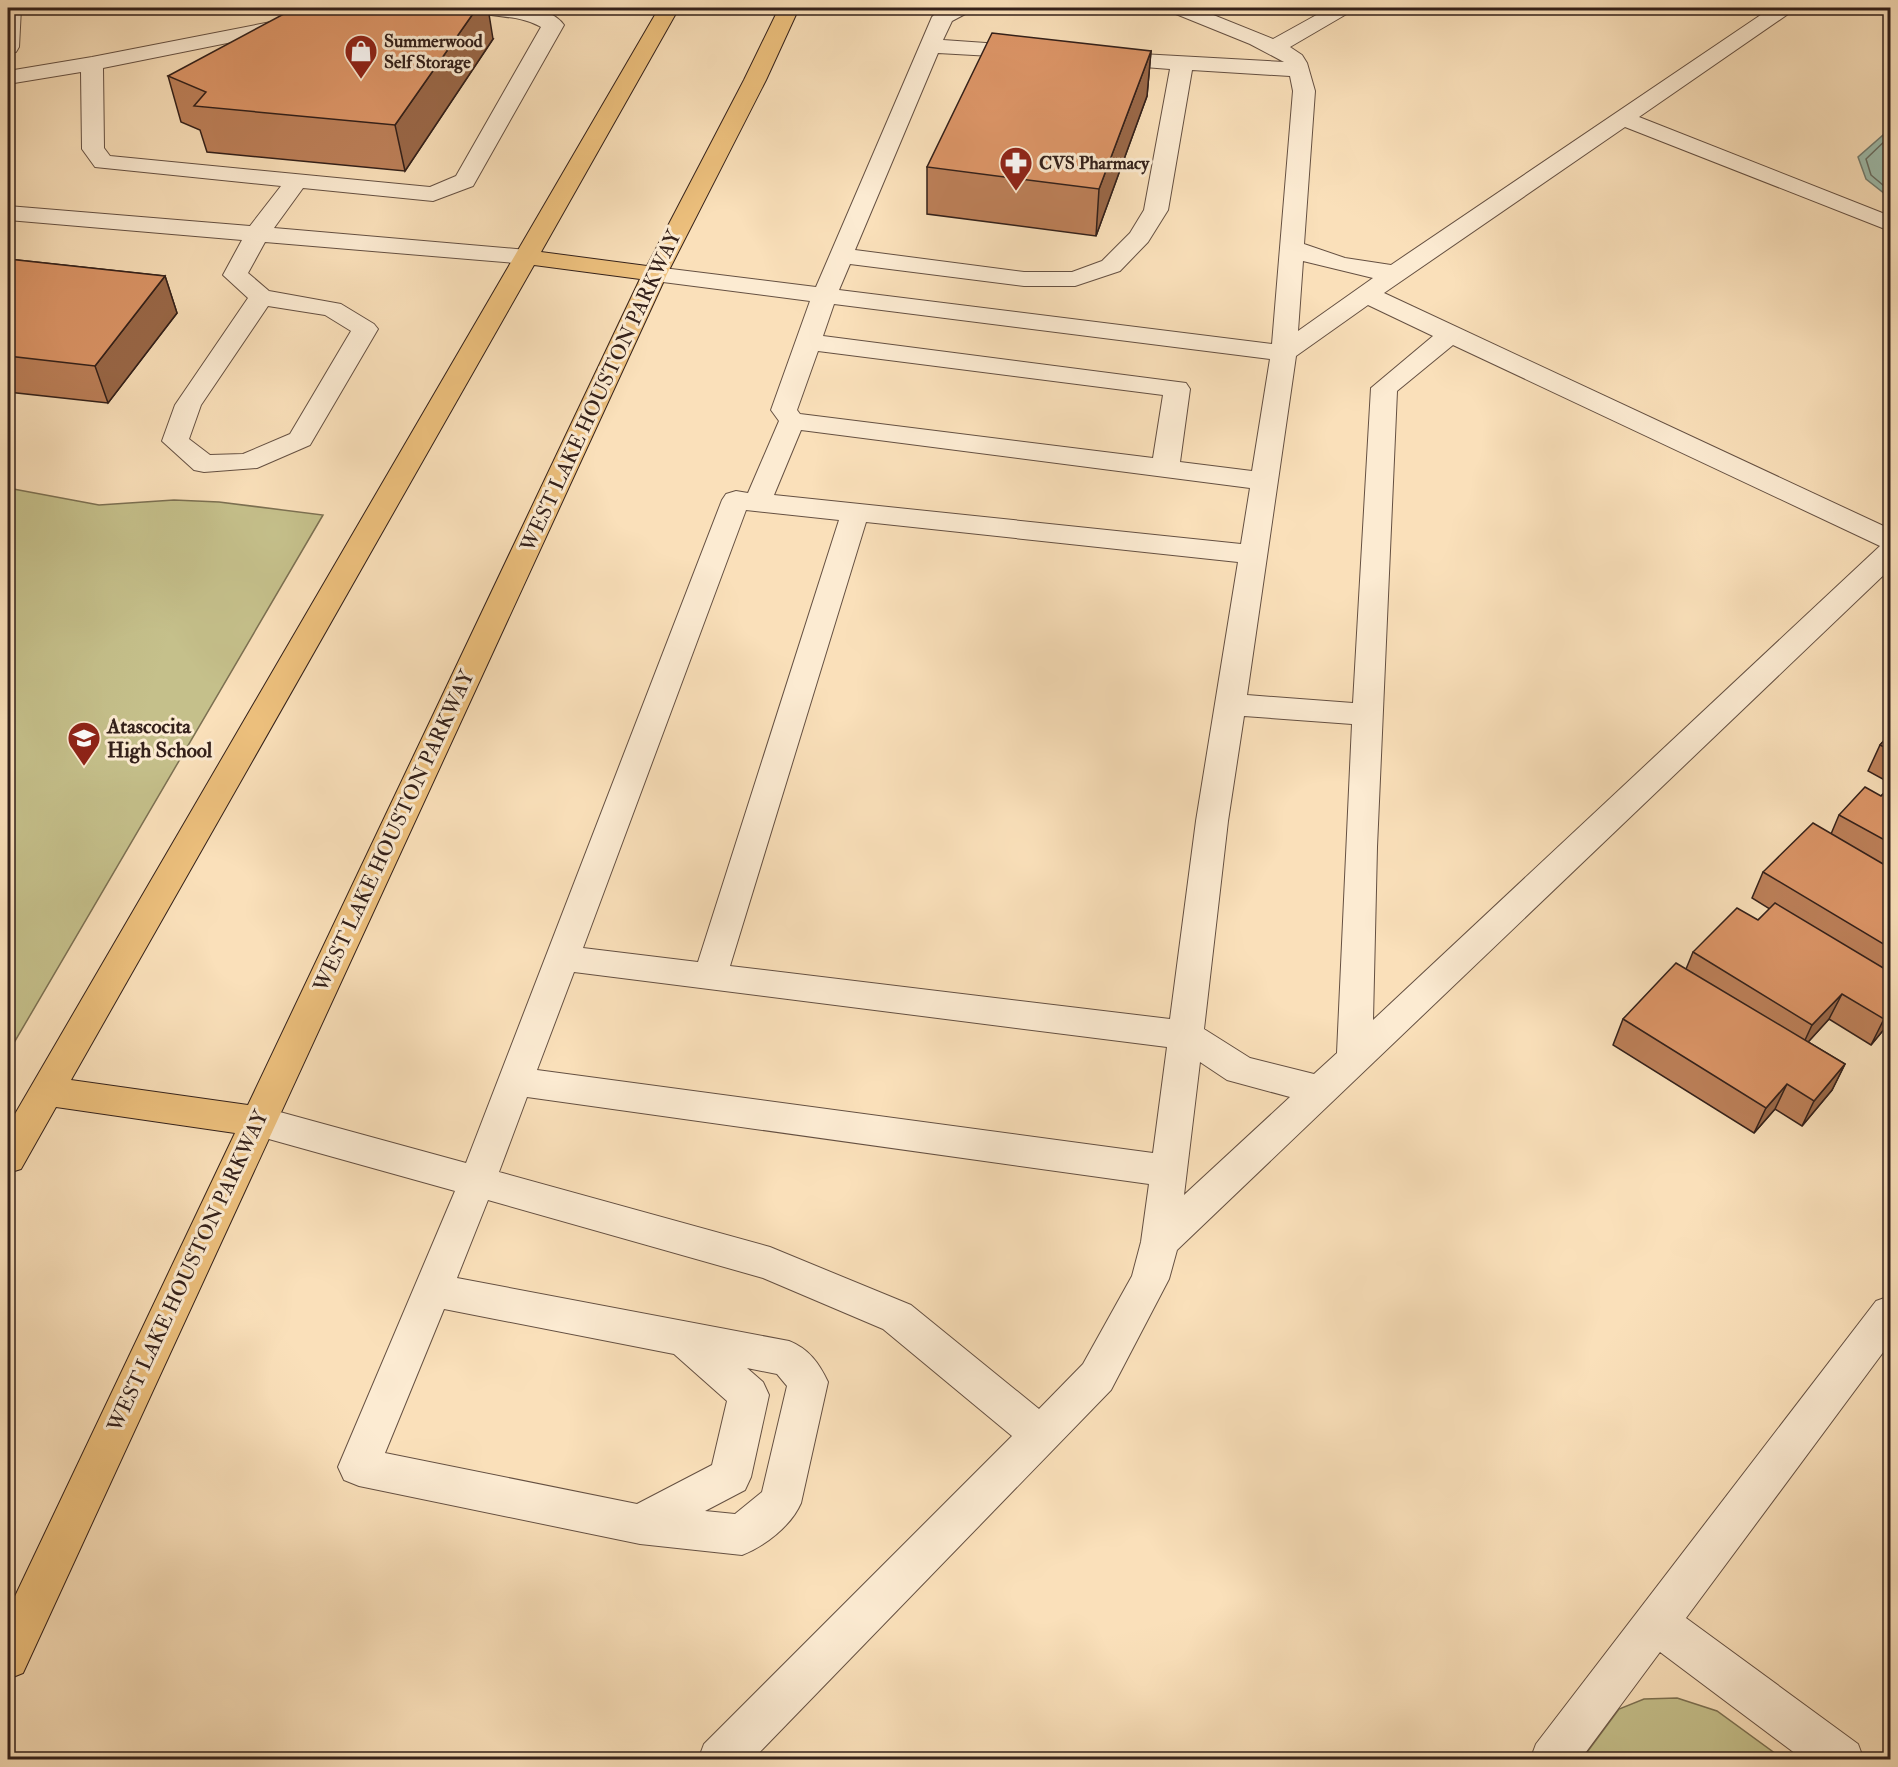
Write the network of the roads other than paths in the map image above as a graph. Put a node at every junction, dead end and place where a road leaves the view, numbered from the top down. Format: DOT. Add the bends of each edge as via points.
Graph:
graph roads {
  1 [pos="11,8"];
  2 [pos="372,8"];
  3 [pos="483,8"];
  4 [pos="669,8"];
  5 [pos="789,8"];
  6 [pos="962,8"];
  7 [pos="1178,8"];
  8 [pos="1343,8"];
  9 [pos="1784,8"];
  10 [pos="1202,12"];
  11 [pos="930,46"];
  12 [pos="8,47"];
  13 [pos="1274,47"];
  14 [pos="1044,54"];
  15 [pos="1090,57"];
  16 [pos="1182,62"];
  17 [pos="92,64"];
  18 [pos="1300,70"];
  19 [pos="8,77"];
  20 [pos="1622,118"];
  21 [pos="297,181"];
  22 [pos="8,213"];
  23 [pos="1890,224"];
  24 [pos="257,234"];
  25 [pos="1292,248"];
  26 [pos="841,256"];
  27 [pos="527,257"];
  28 [pos="1396,273"];
  29 [pos="655,274"];
  30 [pos="1365,294"];
  31 [pos="824,296"];
  32 [pos="261,297"];
  33 [pos="1450,334"];
  34 [pos="809,342"];
  35 [pos="1284,353"];
  36 [pos="792,421"];
  37 [pos="1166,470"];
  38 [pos="1265,481"];
  39 [pos="758,501"];
  40 [pos="855,514"];
  41 [pos="1890,540"];
  42 [pos="1890,553"];
  43 [pos="1253,554"];
  44 [pos="1231,704"];
  45 [pos="1369,715"];
  46 [pos="562,958"];
  47 [pos="710,976"];
  48 [pos="1185,1035"];
  49 [pos="1354,1059"];
  50 [pos="516,1081"];
  51 [pos="1319,1090"];
  52 [pos="45,1091"];
  53 [pos="258,1121"];
  54 [pos="8,1158"];
  55 [pos="1168,1171"];
  56 [pos="477,1182"];
  57 [pos="1160,1242"];
  58 [pos="434,1290"];
  59 [pos="1890,1313"];
  60 [pos="684,1338"];
  61 [pos="1041,1435"];
  62 [pos="640,1524"];
  63 [pos="1656,1622"];
  64 [pos="8,1658"];
  65 [pos="720,1760"];
  66 [pos="1552,1760"];
  67 [pos="1842,1760"];
  1 -- 12 [label="street"];
  2 -- 17 [label="street"];
  3 -- 21 [label="street" via="532,13 553,25 465,181 433,194"];
  4 -- 27 [label="main road"];
  5 -- 29 [label="main road, WEST LAKE HOUSTON PARKWAY"];
  6 -- 11 [label="street" via="943,17"];
  7 -- 10 [label="street"];
  8 -- 13 [label="street"];
  9 -- 20 [label="street"];
  10 -- 13 [label="street"];
  11 -- 14 [label="street"];
  11 -- 26 [label="street"];
  13 -- 18 [label="street" via="1293,59"];
  15 -- 16 [label="street"];
  16 -- 18 [label="street"];
  16 -- 26 [label="street" via="1156,210 1139,237 1111,266 1075,279 1024,279"];
  17 -- 19 [label="street"];
  17 -- 21 [label="street" via="93,149 103,162"];
  18 -- 25 [label="street" via="1304,91"];
  20 -- 23 [label="street"];
  20 -- 28 [label="street"];
  21 -- 24 [label="street"];
  22 -- 24 [label="street"];
  24 -- 27 [label="street"];
  24 -- 32 [label="street" via="235,275"];
  25 -- 28 [label="street" via="1329,263"];
  25 -- 35 [label="street"];
  26 -- 31 [label="street"];
  27 -- 29 [label="main road"];
  27 -- 52 [label="main road"];
  28 -- 30 [label="street"];
  29 -- 31 [label="street"];
  29 -- 53 [label="main road, WEST LAKE HOUSTON PARKWAY"];
  30 -- 33 [label="street"];
  30 -- 35 [label="street"];
  31 -- 34 [label="street"];
  31 -- 35 [label="street"];
  32 -- 32 [label="street" via="332,309 365,329 300,439 247,462 204,464 175,441 188,405"];
  33 -- 41 [label="street"];
  33 -- 45 [label="street" via="1384,388"];
  34 -- 36 [label="street" via="784,410"];
  34 -- 37 [label="street" via="1177,389"];
  35 -- 38 [label="street"];
  36 -- 37 [label="street"];
  36 -- 39 [label="street"];
  37 -- 38 [label="street"];
  38 -- 43 [label="street"];
  39 -- 40 [label="street"];
  39 -- 46 [label="street" via="736,500"];
  40 -- 43 [label="street"];
  40 -- 47 [label="street"];
  42 -- 49 [label="street"];
  43 -- 44 [label="street"];
  44 -- 45 [label="street"];
  44 -- 48 [label="street"];
  45 -- 49 [label="street" via="1360,847"];
  46 -- 47 [label="street"];
  46 -- 50 [label="street"];
  47 -- 48 [label="street"];
  48 -- 51 [label="street" via="1240,1070"];
  48 -- 55 [label="street"];
  49 -- 51 [label="street"];
  50 -- 55 [label="street"];
  50 -- 56 [label="street"];
  51 -- 57 [label="street"];
  52 -- 53 [label="main road"];
  52 -- 54 [label="main road"];
  53 -- 56 [label="street"];
  53 -- 64 [label="main road, WEST LAKE HOUSTON PARKWAY"];
  55 -- 57 [label="street"];
  56 -- 58 [label="street"];
  56 -- 61 [label="street" via="770,1263 897,1317"];
  57 -- 61 [label="street" via="1150,1278 1097,1377"];
  58 -- 60 [label="street"];
  58 -- 62 [label="street" via="359,1467"];
  59 -- 63 [label="street"];
  60 -- 62 [label="street" via="748,1395 730,1477"];
  60 -- 62 [label="street" via="789,1359 808,1382 780,1503 742,1535"];
  61 -- 65 [label="street"];
  63 -- 66 [label="street"];
  63 -- 67 [label="street"];
}
